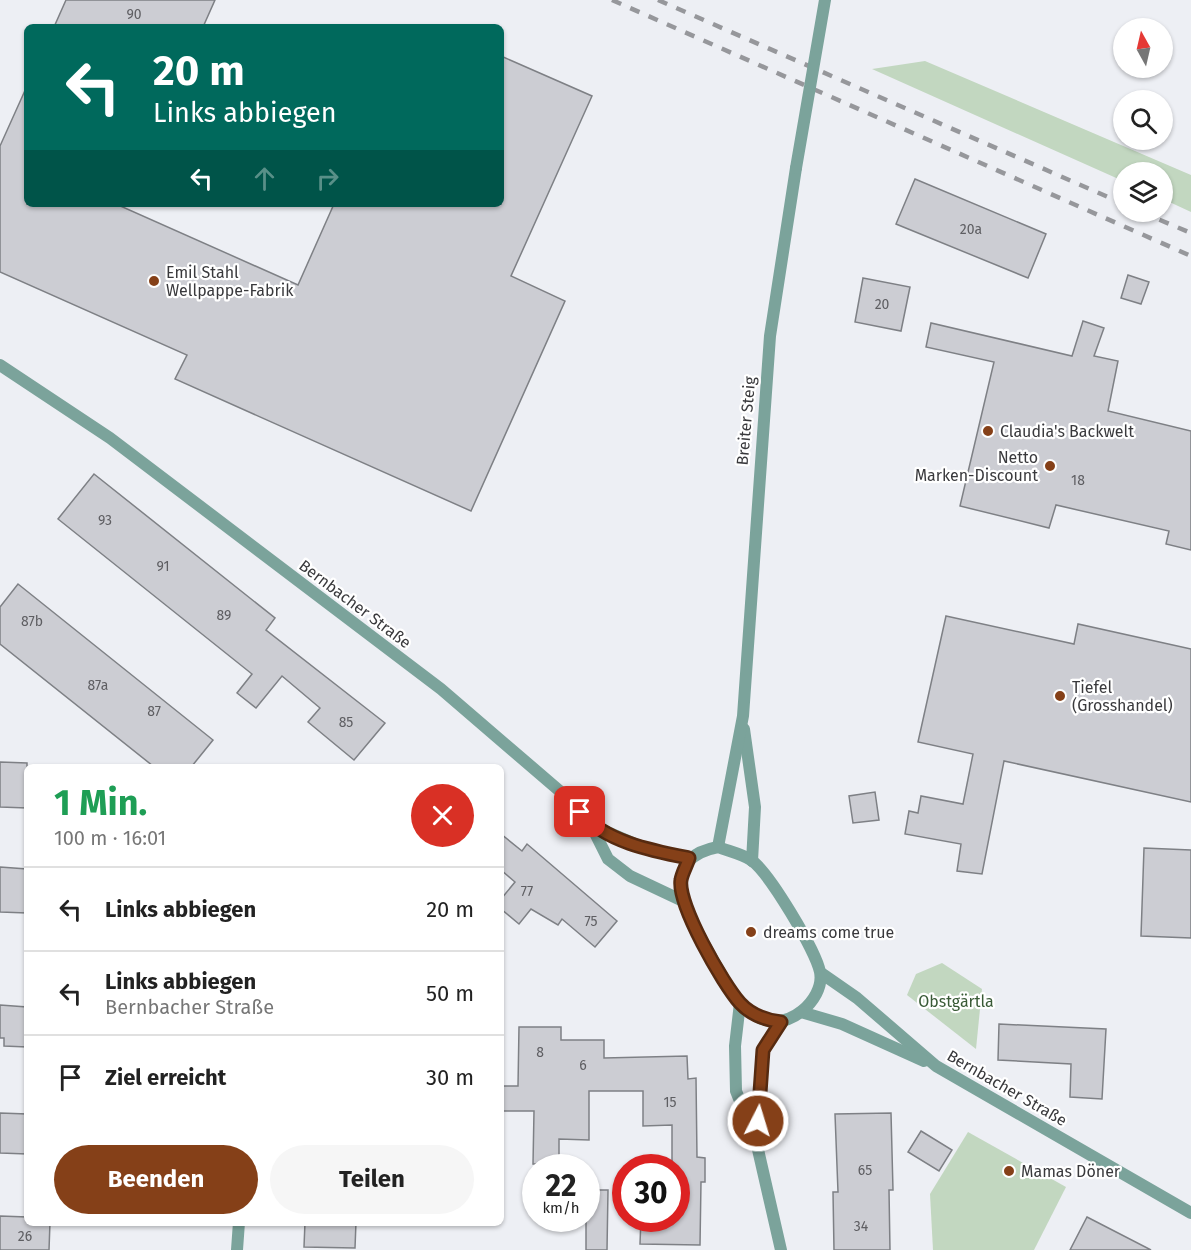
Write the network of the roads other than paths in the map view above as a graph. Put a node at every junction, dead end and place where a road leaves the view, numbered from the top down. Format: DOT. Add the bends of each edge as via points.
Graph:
graph roads {
  1 [pos="825,0"];
  2 [pos="0,365"];
  3 [pos="742,716"];
  4 [pos="591,825"];
  5 [pos="718,847"];
  6 [pos="689,858"];
  7 [pos="752,861"];
  8 [pos="683,901"];
  9 [pos="821,973"];
  10 [pos="740,1003"];
  11 [pos="801,1012"];
  12 [pos="781,1022"];
  13 [pos="936,1066"];
  14 [pos="756,1141"];
  15 [pos="1191,1213"];
  16 [pos="239,1226"];
  17 [pos="237,1250"];
  18 [pos="782,1250"];
  1 -- 3 [label="street, Breiter Steig, bridge" via="768,359"];
  2 -- 4 [label="street, Bernbacher Straße" via="110,438 441,689 569,799"];
  3 -- 5 [label="street, Breiter Steig"];
  3 -- 7 [label="street" via="754,807"];
  4 -- 6 [label="street, Bernbacher Straße" via="649,850"];
  4 -- 8 [label="street" via="608,859 630,876"];
  5 -- 6 [label="street" via="700,850"];
  5 -- 7 [label="street"];
  6 -- 8 [label="street" via="681,880"];
  7 -- 9 [label="street" via="793,916"];
  8 -- 10 [label="street" via="690,920"];
  9 -- 11 [label="street" via="815,1000"];
  9 -- 13 [label="street, Bernbacher Straße" via="857,998"];
  10 -- 12 [label="street" via="761,1019"];
  10 -- 14 [label="street" via="735,1046 736,1091"];
  11 -- 12 [label="street"];
  11 -- 13 [label="street" via="842,1024"];
  12 -- 14 [label="street" via="763,1050"];
  13 -- 15 [label="street, Bernbacher Straße"];
  14 -- 18 [label="street"];
  16 -- 17 [label="street"];
}
